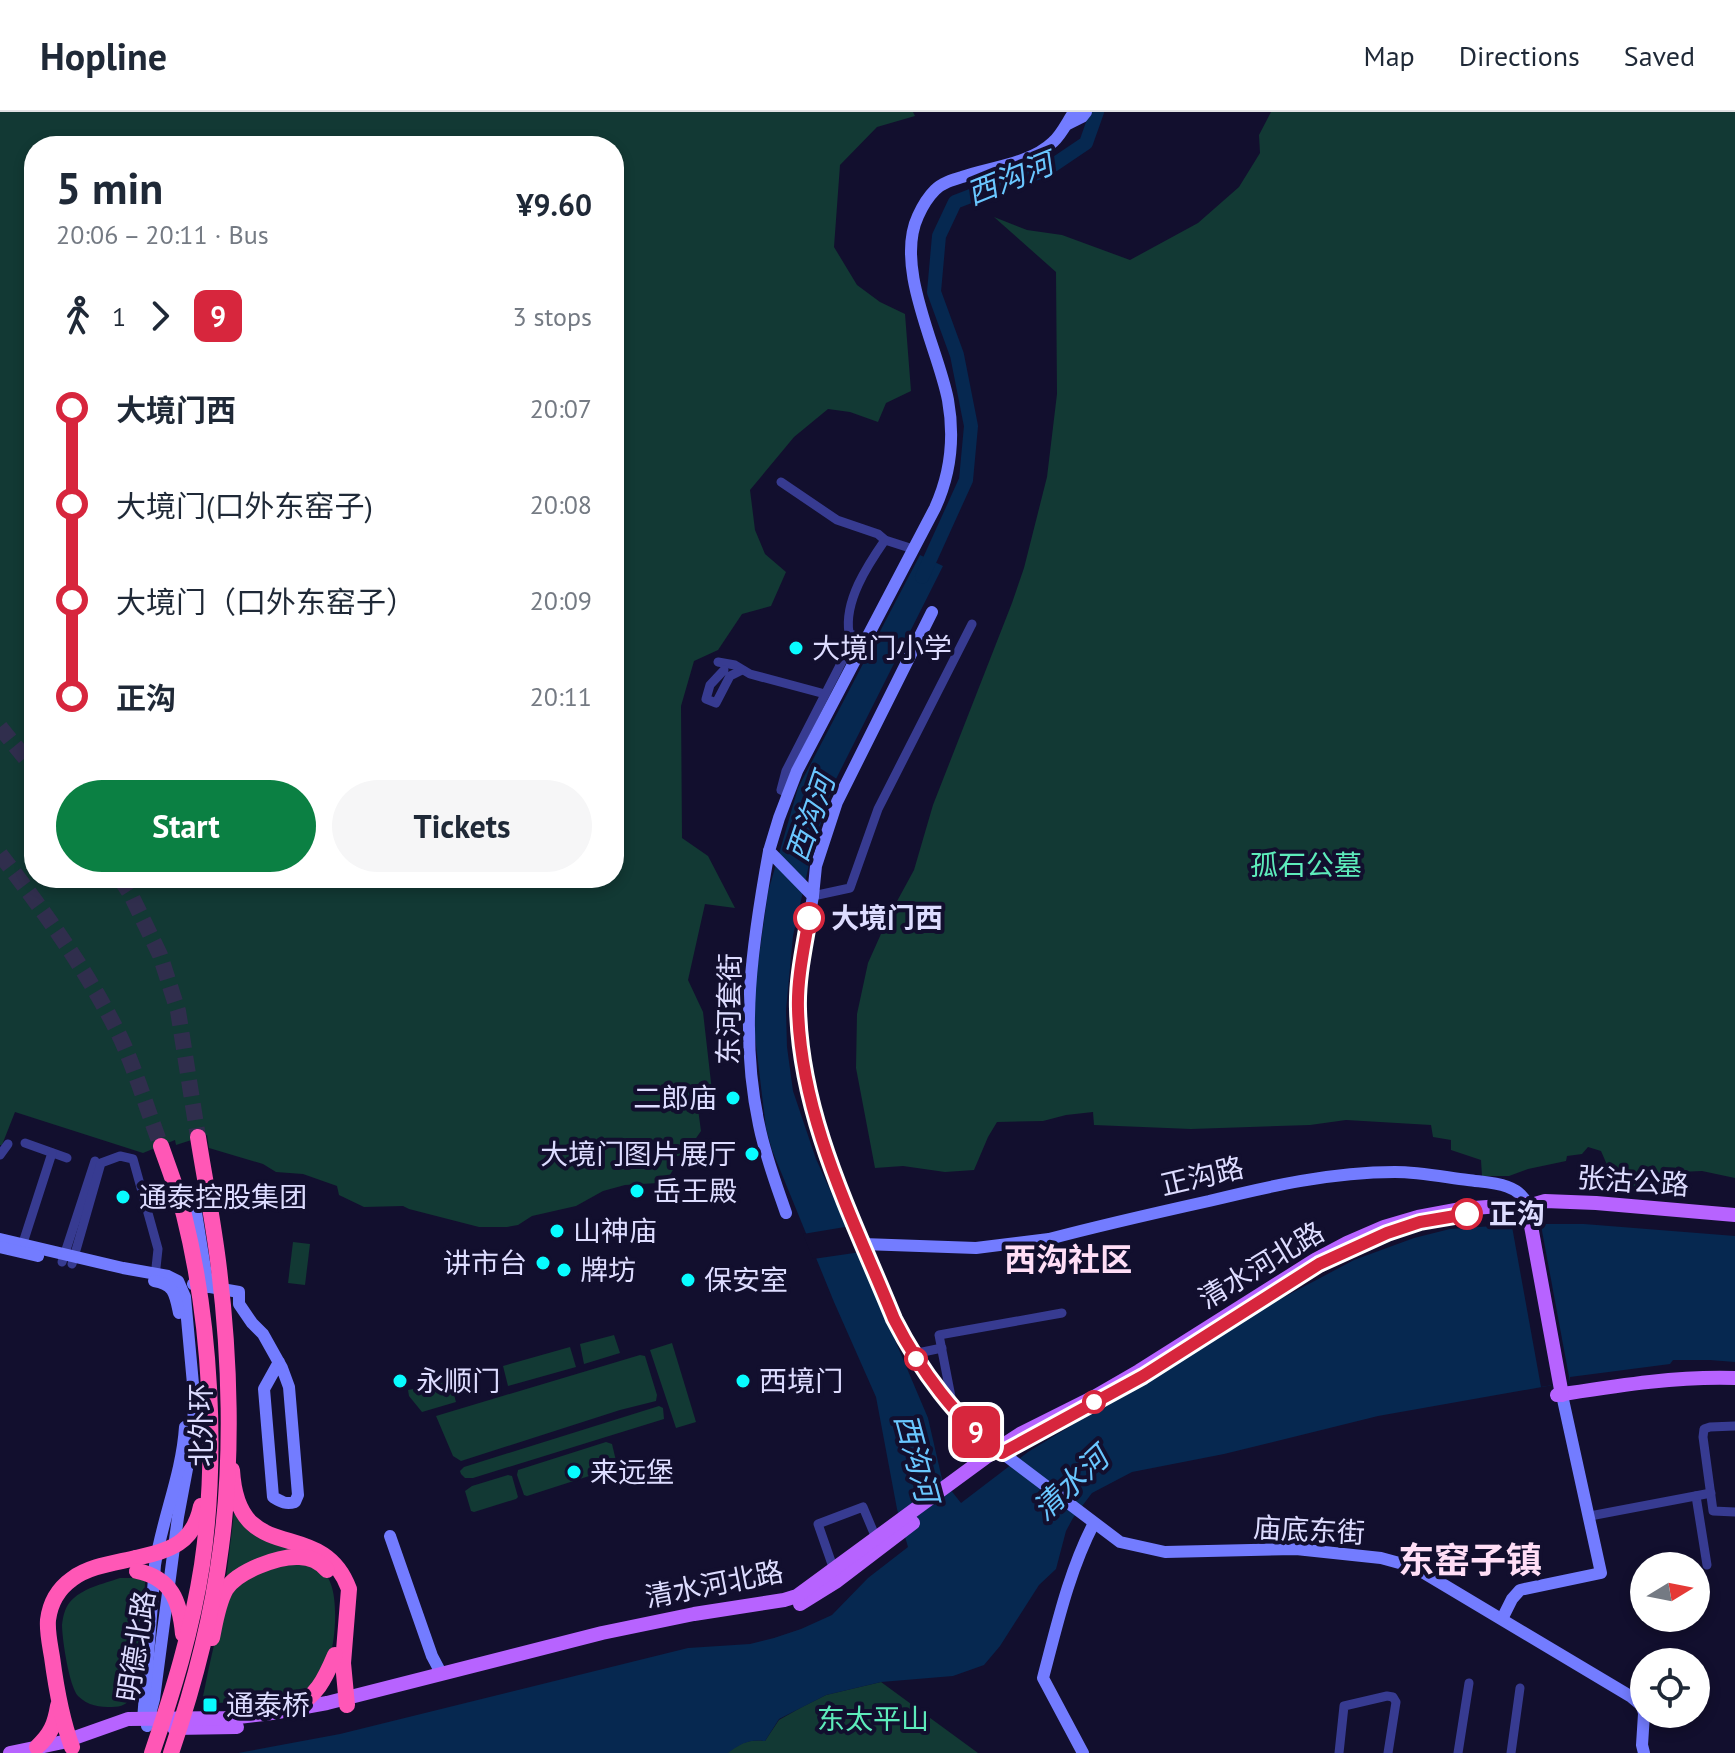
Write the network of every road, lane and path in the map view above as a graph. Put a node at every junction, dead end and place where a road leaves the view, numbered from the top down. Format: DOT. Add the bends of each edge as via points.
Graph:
graph roads {
  1 [pos="1086,112"];
  2 [pos="1071,120"];
  3 [pos="781,482"];
  4 [pos="885,540"];
  5 [pos="913,549"];
  6 [pos="932,612"];
  7 [pos="972,624"];
  8 [pos="860,639"];
  9 [pos="742,670"];
  10 [pos="825,694"];
  11 [pos="788,793"];
  12 [pos="773,856"];
  13 [pos="809,892"];
  14 [pos="198,1137"];
  15 [pos="25,1143"];
  16 [pos="8,1144"];
  17 [pos="161,1146"];
  18 [pos="52,1153"];
  19 [pos="0,1155"];
  20 [pos="67,1158"];
  21 [pos="95,1161"];
  22 [pos="193,1194"];
  23 [pos="1525,1212"];
  24 [pos="786,1213"];
  25 [pos="1735,1215"];
  26 [pos="0,1239"];
  27 [pos="0,1247"];
  28 [pos="22,1248"];
  29 [pos="864,1248"];
  30 [pos="68,1259"];
  31 [pos="155,1277"];
  32 [pos="175,1286"];
  33 [pos="208,1287"];
  34 [pos="1062,1313"];
  35 [pos="204,1333"];
  36 [pos="226,1341"];
  37 [pos="942,1348"];
  38 [pos="913,1354"];
  39 [pos="279,1362"];
  40 [pos="1735,1378"];
  41 [pos="1560,1390"];
  42 [pos="953,1406"];
  43 [pos="1735,1426"];
  44 [pos="1004,1454"];
  45 [pos="1711,1493"];
  46 [pos="1696,1496"];
  47 [pos="1735,1512"];
  48 [pos="1590,1516"];
  49 [pos="1094,1523"];
  50 [pos="898,1528"];
  51 [pos="390,1536"];
  52 [pos="876,1538"];
  53 [pos="1705,1552"];
  54 [pos="136,1565"];
  55 [pos="834,1570"];
  56 [pos="1502,1619"];
  57 [pos="184,1647"];
  58 [pos="335,1655"];
  59 [pos="441,1673"];
  60 [pos="1469,1683"];
  61 [pos="1520,1688"];
  62 [pos="57,1692"];
  63 [pos="1630,1696"];
  64 [pos="342,1703"];
  65 [pos="185,1710"];
  66 [pos="292,1710"];
  67 [pos="146,1721"];
  68 [pos="1643,1728"];
  69 [pos="74,1742"];
  70 [pos="41,1750"];
  71 [pos="10,1753"];
  72 [pos="152,1753"];
  73 [pos="171,1753"];
  74 [pos="1083,1753"];
  75 [pos="1339,1753"];
  76 [pos="1388,1753"];
  77 [pos="1458,1753"];
  78 [pos="1511,1753"];
  79 [pos="1644,1753"];
  1 -- 2 [label="street, 东河套街"];
  2 -- 5 [label="street, 东河套街" via="1053,142 1025,159 935,189 913,228 913,276 944,385 951,435 942,492"];
  3 -- 4 [label="street" via="837,520"];
  4 -- 5 [label="street"];
  4 -- 8 [label="street" via="856,592 848,622 849,633"];
  5 -- 8 [label="street, 东河套街"];
  6 -- 13 [label="street, 庙底东街" via="837,802"];
  7 -- 13 [label="street" via="878,809 850,888"];
  8 -- 10 [label="street"];
  8 -- 11 [label="street, 东河套街"];
  9 -- 9 [label="street" via="721,666 706,699 716,703 730,676"];
  9 -- 10 [label="street"];
  10 -- 11 [label="street" via="786,771 781,790"];
  11 -- 12 [label="street, 东河套街"];
  12 -- 13 [label="street"];
  12 -- 24 [label="street, 东河套街" via="759,906 748,1035 758,1122"];
  13 -- 29 [label="street, 庙底东街" via="798,1007 801,1053 823,1146"];
  14 -- 36 [label="highway, 北外环, bridge"];
  15 -- 18 [label="street"];
  16 -- 19 [label="street"];
  17 -- 35 [label="highway, 北外环, bridge" via="186,1225"];
  18 -- 20 [label="street"];
  18 -- 28 [label="street"];
  21 -- 30 [label="street"];
  22 -- 33 [label="street"];
  23 -- 25 [label="main road, 张沽公路" via="1545,1201"];
  23 -- 29 [label="street, 正沟路" via="1524,1197 1495,1183 1374,1173 1265,1188 1049,1239 976,1248"];
  23 -- 41 [label="main road"];
  23 -- 44 [label="main road, 清水河北路" via="1461,1209 1384,1227 1347,1243 1128,1377 1020,1434"];
  26 -- 28 [label="street"];
  27 -- 28 [label="street"];
  28 -- 30 [label="street"];
  29 -- 38 [label="street, 庙底东街"];
  30 -- 31 [label="street"];
  30 -- 31 [label="street" via="101,1163 120,1156 133,1159 158,1249"];
  31 -- 32 [label="street"];
  32 -- 33 [label="street"];
  32 -- 67 [label="street, 明德北路" via="185,1297 193,1437 154,1699"];
  33 -- 39 [label="street" via="239,1292 239,1304"];
  34 -- 37 [label="street" via="939,1335"];
  35 -- 54 [label="highway, bridge" via="200,1511 180,1544"];
  35 -- 57 [label="highway, 北外环, bridge" via="210,1422 207,1518"];
  36 -- 64 [label="highway, bridge" via="239,1509 267,1535 326,1555 349,1589"];
  36 -- 65 [label="highway, 北外环, bridge" via="227,1472 221,1546"];
  37 -- 38 [label="street"];
  37 -- 42 [label="street"];
  38 -- 42 [label="street, 庙底东街"];
  39 -- 39 [label="street" via="264,1389 273,1497 289,1504 298,1495 289,1387"];
  40 -- 41 [label="main road"];
  41 -- 48 [label="street" via="1554,1401 1566,1414"];
  42 -- 44 [label="street, 庙底东街"];
  43 -- 45 [label="street" via="1704,1429"];
  44 -- 49 [label="street, 庙底东街"];
  44 -- 50 [label="main road, 清水河北路"];
  45 -- 46 [label="street"];
  45 -- 47 [label="street" via="1713,1511"];
  46 -- 48 [label="street"];
  46 -- 53 [label="street"];
  48 -- 56 [label="street" via="1601,1573 1520,1590"];
  49 -- 56 [label="street, 庙底东街" via="1120,1542 1165,1552 1281,1549 1390,1560 1414,1567"];
  49 -- 74 [label="street" via="1080,1550 1043,1678"];
  50 -- 52 [label="main road, 清水河北路"];
  50 -- 64 [label="main road, 清水河北路" via="815,1596 787,1609 595,1643"];
  51 -- 59 [label="street"];
  52 -- 55 [label="main road, 清水河北路"];
  52 -- 55 [label="street" via="863,1507 818,1524"];
  54 -- 57 [label="highway, bridge" via="175,1597"];
  54 -- 62 [label="highway" via="85,1571 60,1590 48,1623"];
  54 -- 69 [label="highway" via="84,1583 62,1600 56,1613"];
  55 -- 59 [label="main road, 清水河北路" via="784,1600 602,1633"];
  56 -- 63 [label="street, 庙底东街"];
  57 -- 72 [label="highway, 北外环, bridge"];
  58 -- 64 [label="highway"];
  58 -- 65 [label="highway, bridge" via="341,1603 334,1577 312,1559 281,1558 228,1586 204,1668"];
  58 -- 66 [label="highway" via="320,1687"];
  59 -- 64 [label="main road, 清水河北路"];
  60 -- 77 [label="street"];
  61 -- 78 [label="street"];
  62 -- 69 [label="highway"];
  62 -- 70 [label="highway" via="54,1726"];
  64 -- 66 [label="main road, 清水河北路"];
  64 -- 67 [label="main road, 清水河北路" via="241,1727 195,1729"];
  65 -- 73 [label="highway, bridge"];
  66 -- 67 [label="main road, 清水河北路"];
  67 -- 69 [label="main road, 清水河北路"];
  68 -- 79 [label="street, 庙底东街"];
  69 -- 70 [label="main road, 清水河北路"];
  70 -- 71 [label="main road, 清水河北路"];
  75 -- 76 [label="street" via="1344,1706 1387,1696 1396,1702"];
}
